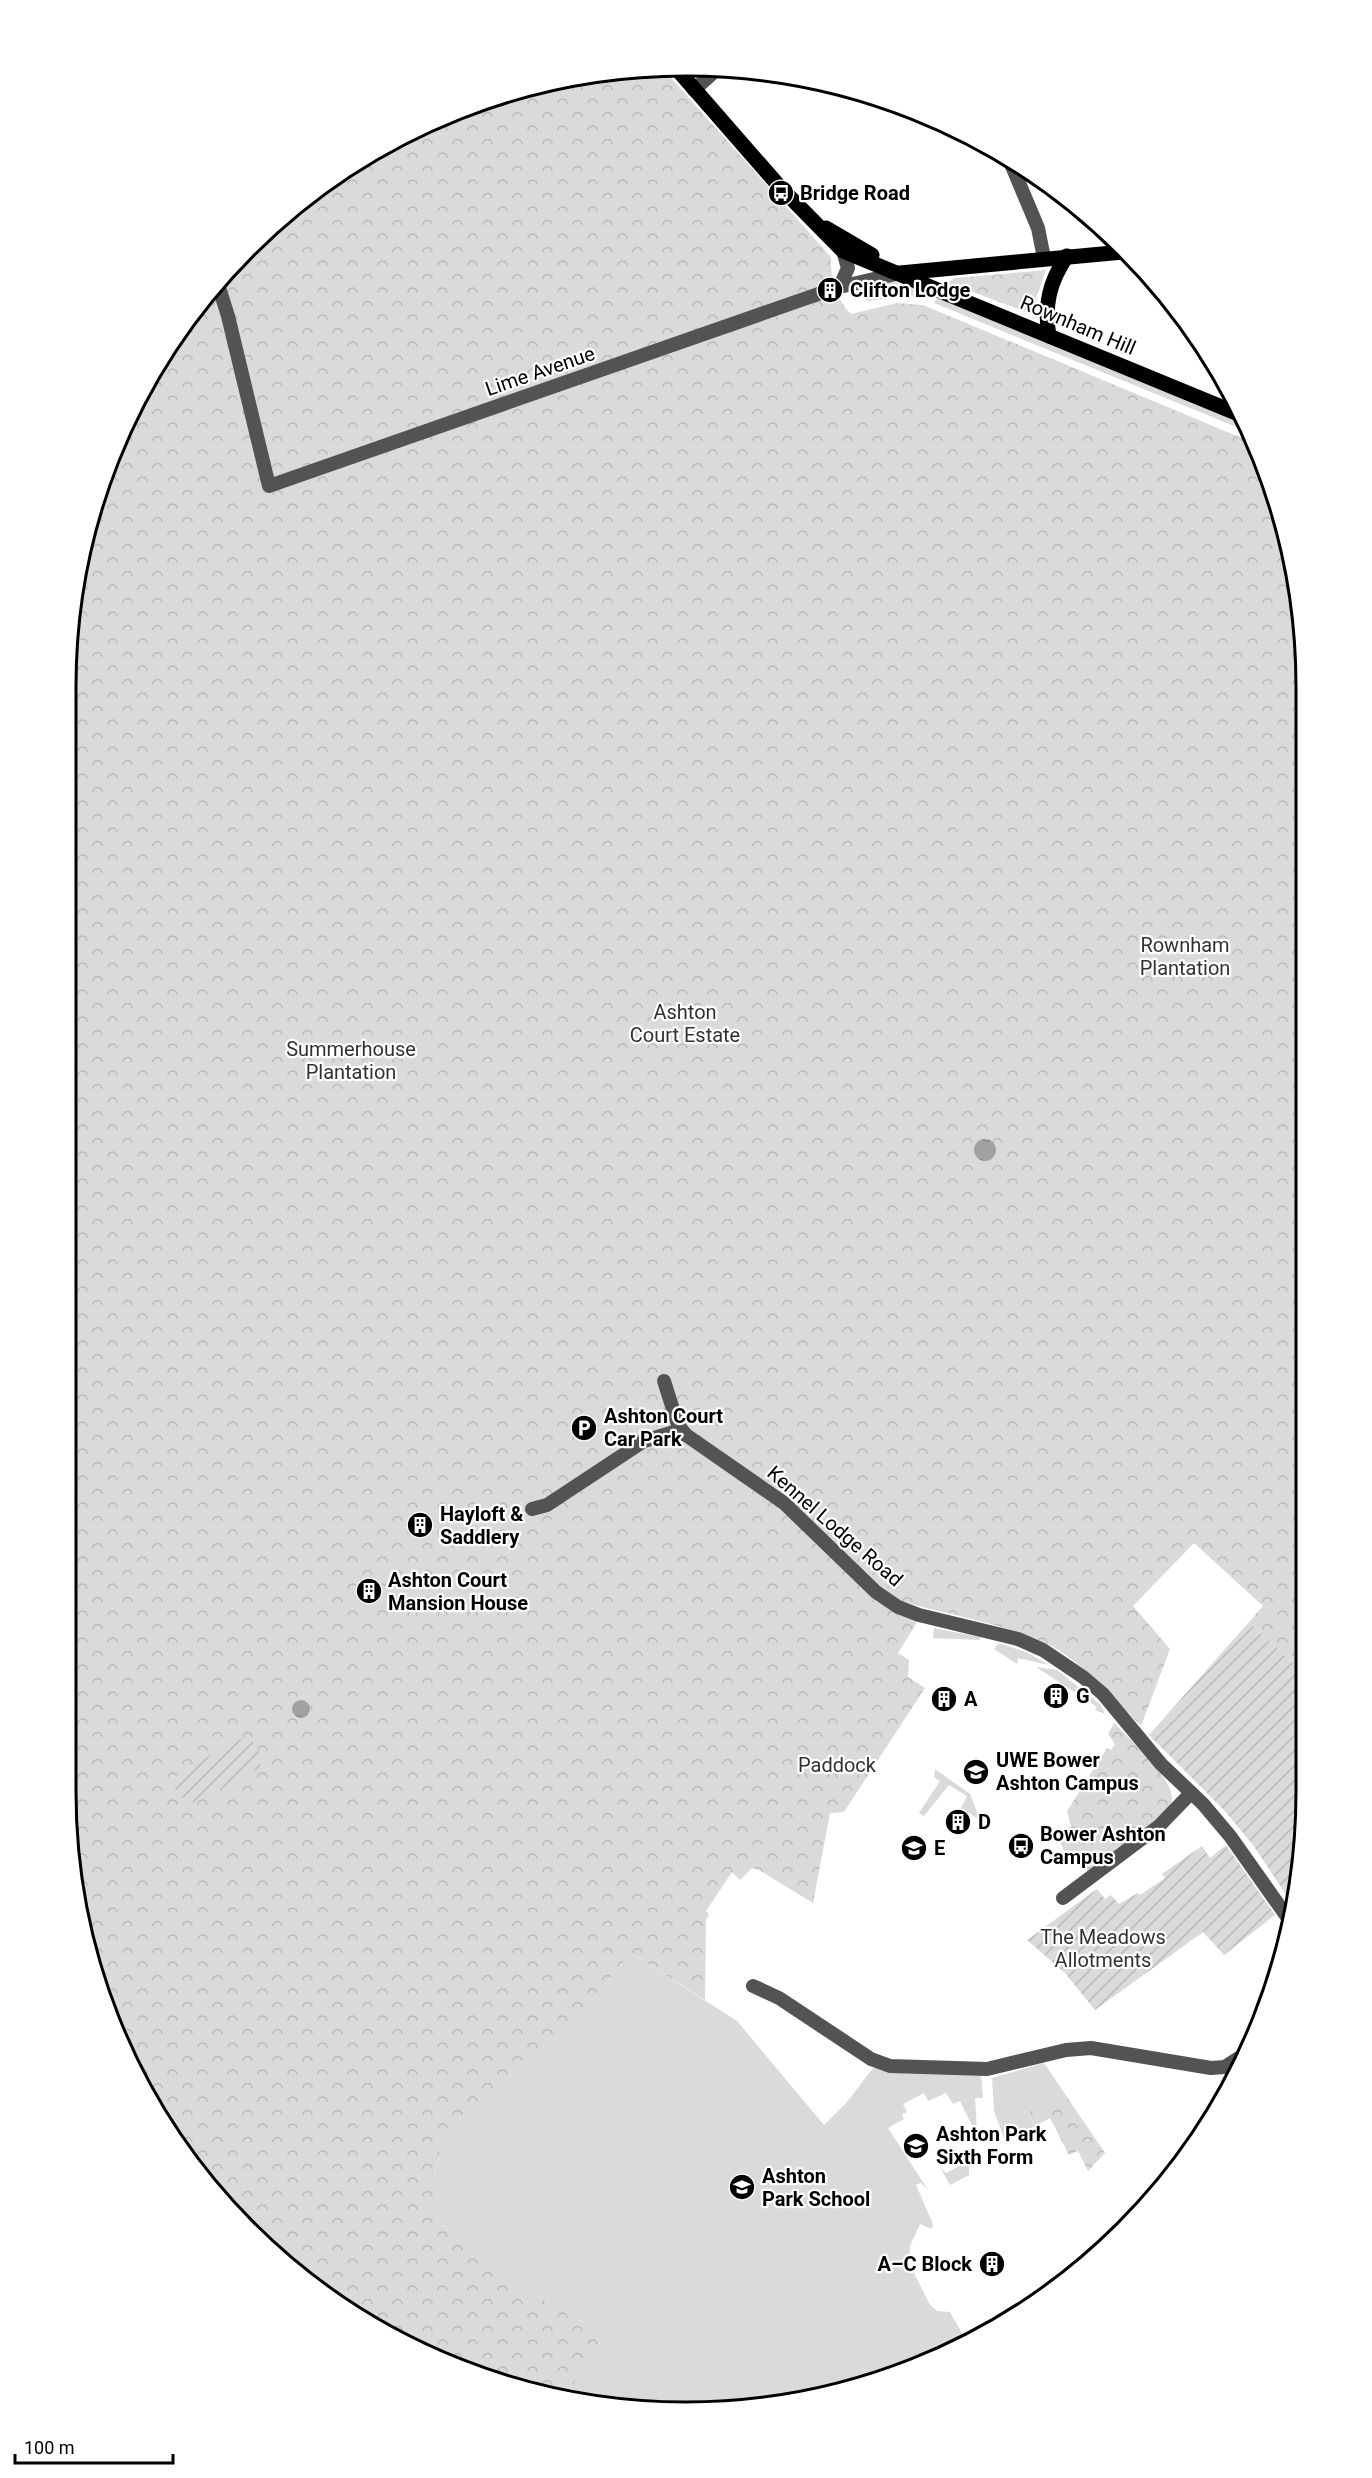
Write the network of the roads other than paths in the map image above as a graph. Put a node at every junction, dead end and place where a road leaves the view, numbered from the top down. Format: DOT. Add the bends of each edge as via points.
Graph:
graph roads {
  1 [pos="683,76"];
  2 [pos="708,77"];
  3 [pos="694,90"];
  4 [pos="1015,173"];
  5 [pos="817,223"];
  6 [pos="843,251"];
  7 [pos="1114,253"];
  8 [pos="1067,256"];
  9 [pos="1044,258"];
  10 [pos="894,270"];
  11 [pos="833,289"];
  12 [pos="220,293"];
  13 [pos="1049,336"];
  14 [pos="1230,410"];
  15 [pos="664,1382"];
  16 [pos="686,1435"];
  17 [pos="532,1509"];
  18 [pos="1191,1793"];
  19 [pos="1064,1898"];
  20 [pos="1284,1912"];
  21 [pos="753,1986"];
  22 [pos="1228,2072"];
  1 -- 3 [label="main road"];
  2 -- 3 [label="street"];
  3 -- 5 [label="main road"];
  4 -- 9 [label="street" via="1038,228"];
  5 -- 6 [label="main road"];
  5 -- 10 [label="main road"];
  6 -- 10 [label="main road"];
  6 -- 11 [label="street" via="848,268"];
  7 -- 8 [label="main road"];
  8 -- 9 [label="main road"];
  8 -- 13 [label="main road" via="1048,296"];
  9 -- 10 [label="main road"];
  10 -- 11 [label="street, Lime Avenue"];
  10 -- 13 [label="main road, Rownham Hill"];
  11 -- 12 [label="street, Lime Avenue" via="269,486"];
  13 -- 14 [label="main road, Rownham Hill"];
  15 -- 16 [label="street, Kennel Lodge Road" via="678,1425"];
  16 -- 17 [label="street" via="674,1431 644,1441 547,1505"];
  16 -- 18 [label="street, Kennel Lodge Road" via="784,1503 876,1592 898,1607 1018,1639 1070,1666 1103,1694 1161,1764"];
  18 -- 19 [label="street" via="1159,1826"];
  18 -- 20 [label="street, Kennel Lodge Road" via="1238,1846"];
  21 -- 22 [label="street" via="779,1998 871,2059 890,2066 987,2069 1091,2048"];
}
